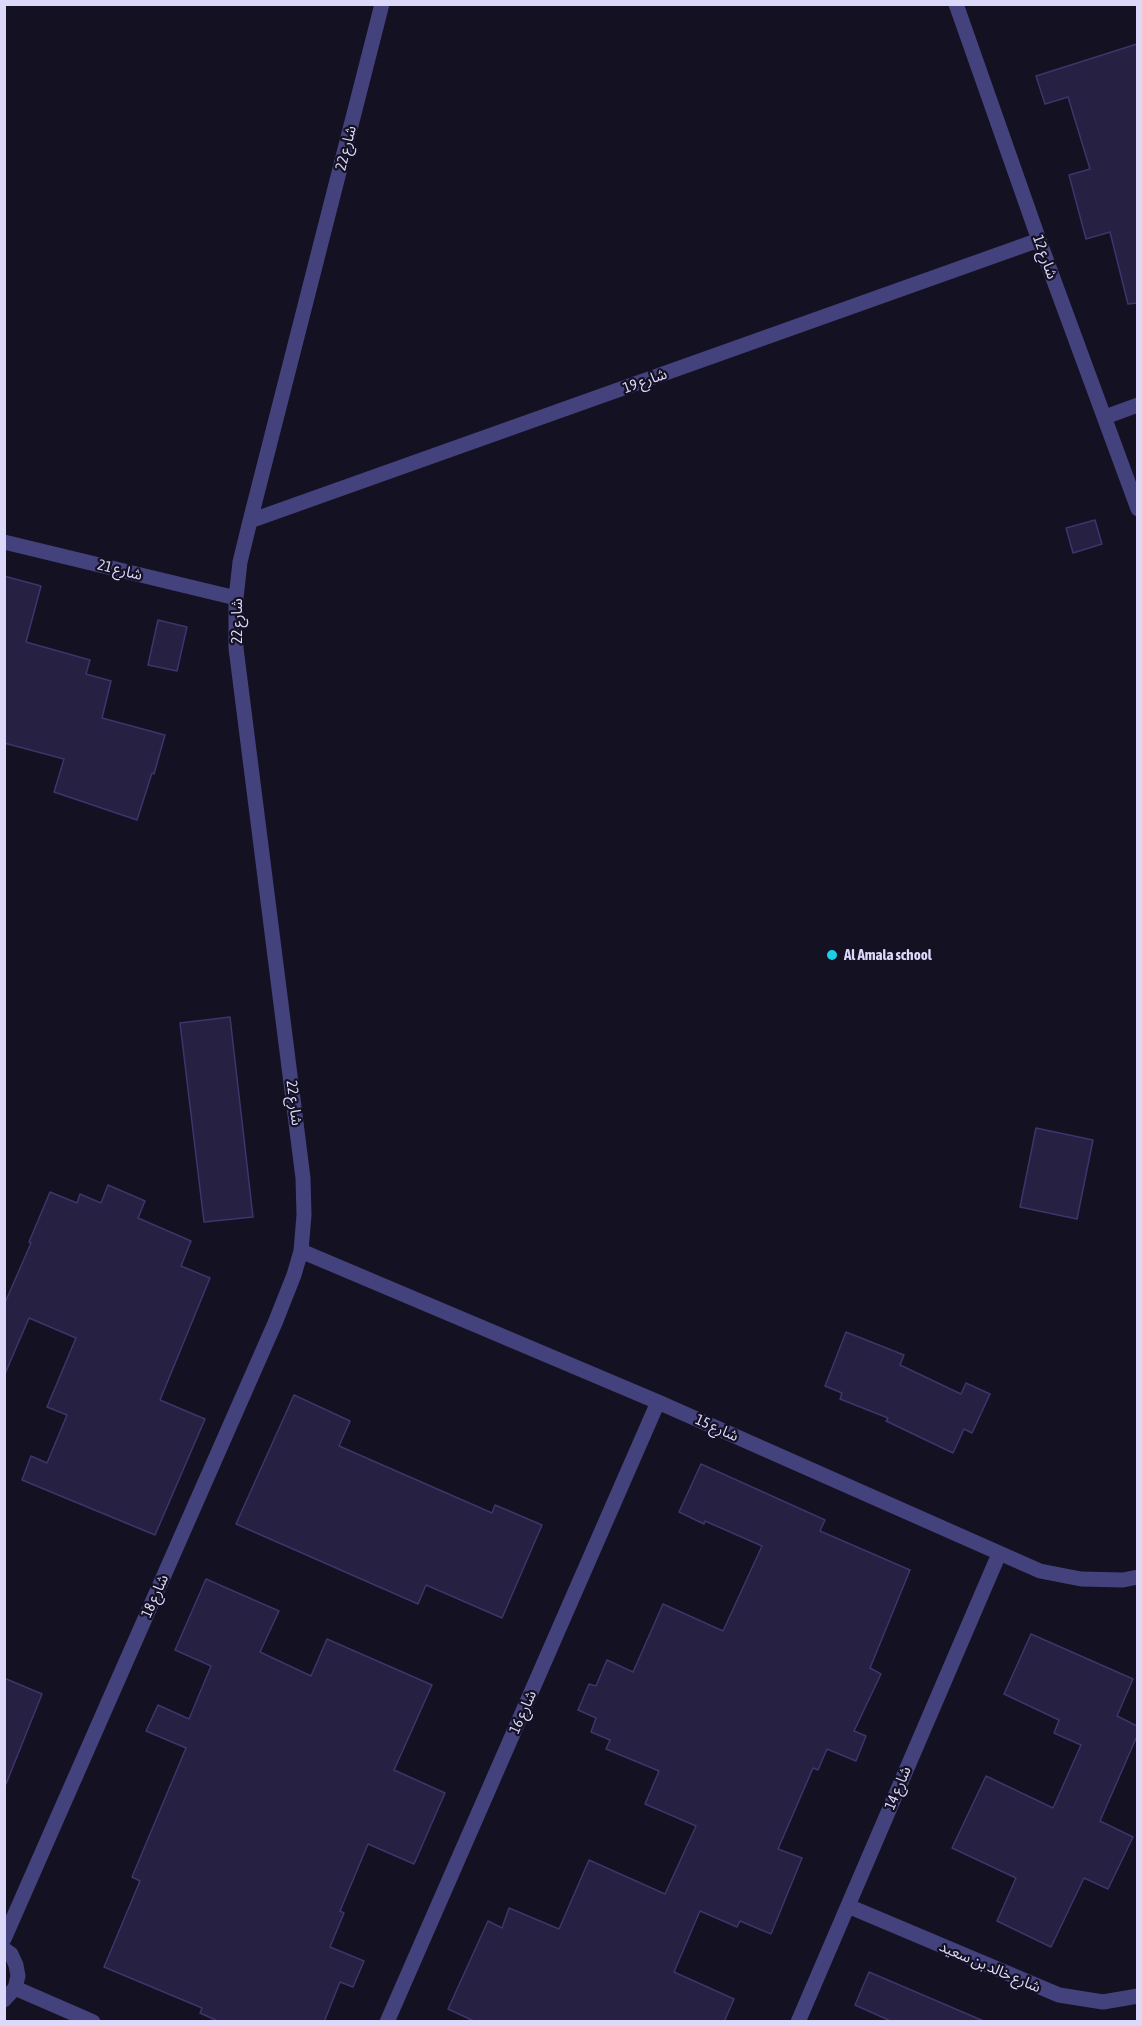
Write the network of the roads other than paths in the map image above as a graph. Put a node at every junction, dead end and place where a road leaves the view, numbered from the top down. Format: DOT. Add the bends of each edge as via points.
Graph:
graph roads {
  1 [pos="382,4"];
  2 [pos="956,4"];
  3 [pos="1039,240"];
  4 [pos="1137,405"];
  5 [pos="1105,417"];
  6 [pos="1137,509"];
  7 [pos="250,521"];
  8 [pos="4,542"];
  9 [pos="236,598"];
  10 [pos="301,1251"];
  11 [pos="658,1402"];
  12 [pos="999,1554"];
  13 [pos="1137,1577"];
  14 [pos="848,1906"];
  15 [pos="4,1939"];
  16 [pos="4,1949"];
  17 [pos="15,1988"];
  18 [pos="1137,1996"];
  19 [pos="4,2000"];
  20 [pos="93,2022"];
  21 [pos="387,2022"];
  22 [pos="798,2022"];
  1 -- 7 [label="street, شارع 22"];
  2 -- 3 [label="street, شارع 12"];
  3 -- 5 [label="street, شارع 12"];
  3 -- 7 [label="street, شارع 19"];
  4 -- 5 [label="street"];
  5 -- 6 [label="street, شارع 12"];
  7 -- 9 [label="street, شارع 22"];
  8 -- 9 [label="street, شارع 21"];
  9 -- 10 [label="street, شارع 22" via="236,648 303,1178"];
  10 -- 11 [label="street, شارع 15"];
  10 -- 15 [label="street, شارع 18" via="274,1323"];
  11 -- 12 [label="street, شارع 15"];
  11 -- 21 [label="street, شارع 16"];
  12 -- 13 [label="street, شارع 15" via="1040,1571 1081,1579"];
  12 -- 14 [label="street, شارع 14"];
  14 -- 18 [label="street, شارع خالد بن سعيد" via="1059,1995 1103,2002"];
  14 -- 22 [label="street, شارع 14"];
  16 -- 17 [label="street" via="16,1965"];
  17 -- 19 [label="street"];
  17 -- 20 [label="street"];
}
